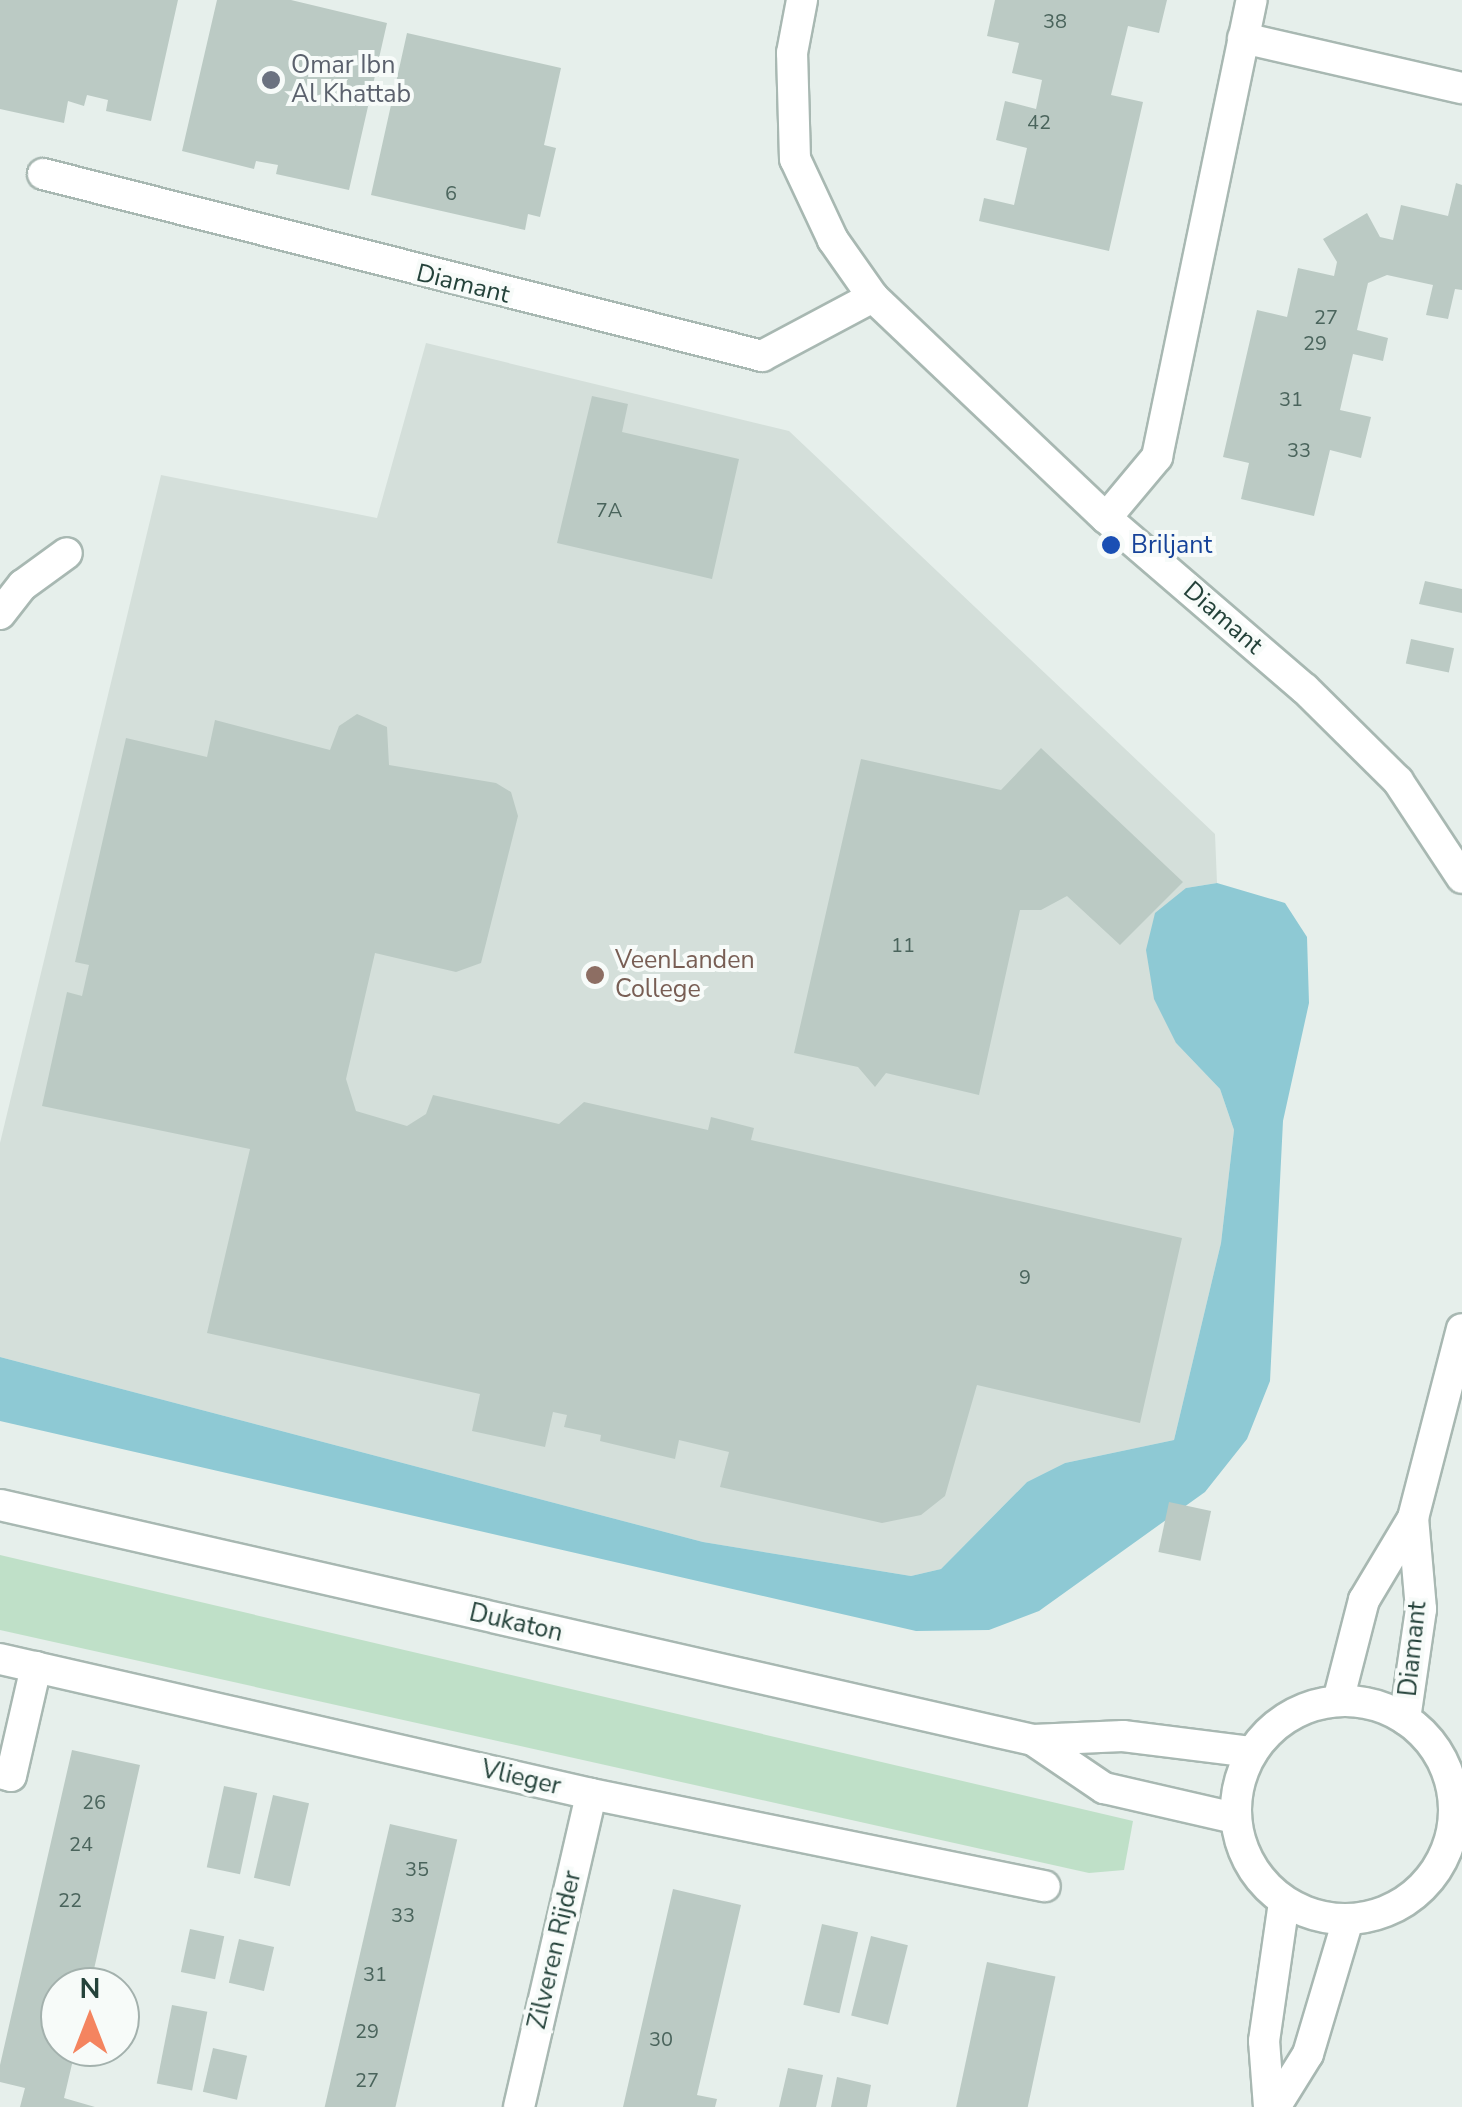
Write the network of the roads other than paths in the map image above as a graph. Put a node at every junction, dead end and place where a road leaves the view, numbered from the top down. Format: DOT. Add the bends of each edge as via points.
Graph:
graph roads {
  1 [pos="802,0"];
  2 [pos="1252,0"];
  3 [pos="1243,38"];
  4 [pos="1462,88"];
  5 [pos="44,174"];
  6 [pos="874,297"];
  7 [pos="1106,518"];
  8 [pos="67,552"];
  9 [pos="0,614"];
  10 [pos="1462,878"];
  11 [pos="1462,1329"];
  12 [pos="1453,1403"];
  13 [pos="0,1506"];
  14 [pos="1413,1518"];
  15 [pos="0,1659"];
  16 [pos="36,1667"];
  17 [pos="1338,1701"];
  18 [pos="1405,1719"];
  19 [pos="1033,1740"];
  20 [pos="1252,1752"];
  21 [pos="0,1773"];
  22 [pos="591,1794"];
  23 [pos="1458,1810"];
  24 [pos="1235,1818"];
  25 [pos="1448,1875"];
  26 [pos="1045,1886"];
  27 [pos="1284,1902"];
  28 [pos="1348,1920"];
  29 [pos="519,2107"];
  30 [pos="1272,2107"];
  1 -- 6 [label="street, Diamant" via="792,53 795,159 833,240"];
  2 -- 3 [label="street"];
  3 -- 4 [label="street"];
  3 -- 7 [label="street" via="1157,457"];
  5 -- 6 [label="street, Diamant" via="762,356"];
  6 -- 7 [label="street, Diamant"];
  7 -- 10 [label="street, Diamant" via="1305,689 1398,781"];
  8 -- 9 [label="street"];
  11 -- 12 [label="street, Diamant"];
  12 -- 14 [label="street, Diamant"];
  13 -- 19 [label="street, Dukaton"];
  14 -- 17 [label="street, Diamant" via="1364,1600"];
  14 -- 18 [label="street, Diamant" via="1420,1610"];
  15 -- 16 [label="street, Vlieger"];
  16 -- 21 [label="street" via="11,1776"];
  16 -- 22 [label="street, Vlieger"];
  17 -- 18 [label="street"];
  17 -- 20 [label="street" via="1305,1708"];
  18 -- 23 [label="street" via="1431,1743"];
  19 -- 20 [label="street, Dukaton" via="1123,1736"];
  19 -- 24 [label="street, Dukaton" via="1104,1788"];
  20 -- 24 [label="street"];
  22 -- 26 [label="street, Vlieger"];
  22 -- 29 [label="street, Zilveren Rijder"];
  23 -- 25 [label="street"];
  24 -- 27 [label="street" via="1251,1865"];
  25 -- 28 [label="street" via="1382,1914"];
  27 -- 28 [label="street"];
  27 -- 30 [label="street" via="1264,2041"];
  28 -- 30 [label="street" via="1308,2054"];
}
